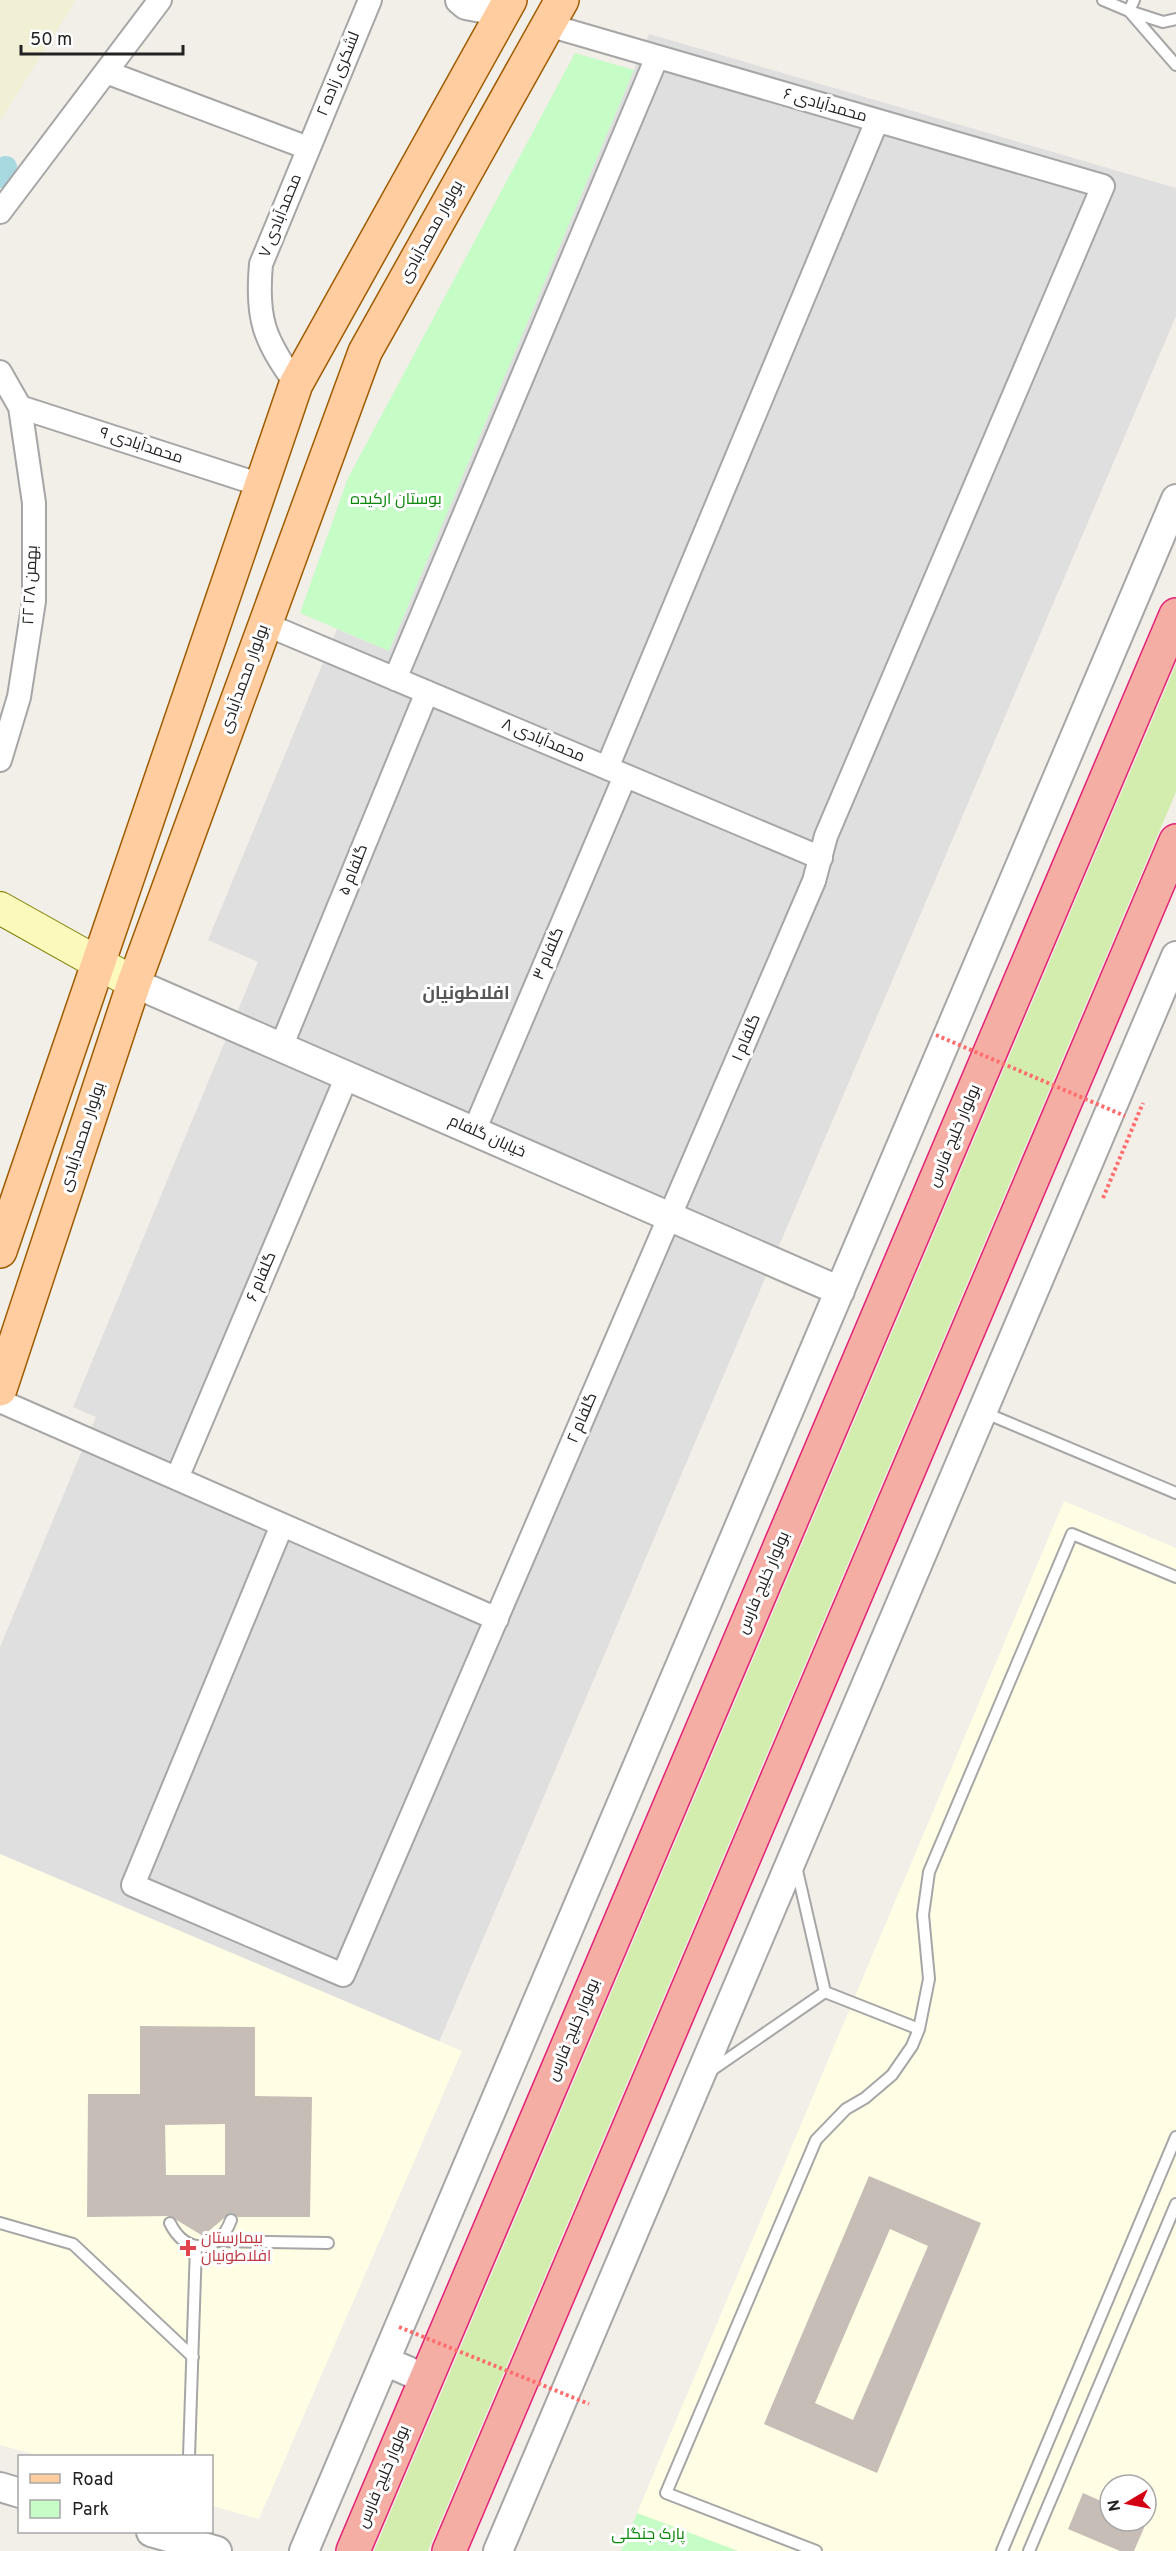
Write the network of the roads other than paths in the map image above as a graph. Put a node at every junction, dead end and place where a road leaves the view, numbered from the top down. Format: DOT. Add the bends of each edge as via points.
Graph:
graph roads {
  1 [pos="160,0"];
  2 [pos="370,0"];
  3 [pos="460,0"];
  4 [pos="1103,0"];
  5 [pos="1132,5"];
  6 [pos="507,6"];
  7 [pos="555,12"];
  8 [pos="1176,19"];
  9 [pos="657,57"];
  10 [pos="1176,65"];
  11 [pos="106,72"];
  12 [pos="877,121"];
  13 [pos="308,148"];
  14 [pos="1103,186"];
  15 [pos="0,212"];
  16 [pos="0,372"];
  17 [pos="296,384"];
  18 [pos="20,407"];
  19 [pos="261,485"];
  20 [pos="1176,499"];
  21 [pos="1176,615"];
  22 [pos="265,624"];
  23 [pos="395,679"];
  24 [pos="427,692"];
  25 [pos="0,760"];
  26 [pos="616,772"];
  27 [pos="1176,841"];
  28 [pos="820,858"];
  29 [pos="0,908"];
  30 [pos="1176,956"];
  31 [pos="98,964"];
  32 [pos="134,983"];
  33 [pos="281,1047"];
  34 [pos="347,1076"];
  35 [pos="474,1131"];
  36 [pos="670,1216"];
  37 [pos="0,1251"];
  38 [pos="840,1291"];
  39 [pos="0,1389"];
  40 [pos="0,1401"];
  41 [pos="982,1412"];
  42 [pos="177,1478"];
  43 [pos="1176,1493"];
  44 [pos="282,1525"];
  45 [pos="1176,1576"];
  46 [pos="497,1619"];
  47 [pos="794,1855"];
  48 [pos="825,1992"];
  49 [pos="920,2029"];
  50 [pos="699,2078"];
  51 [pos="1176,2137"];
  52 [pos="1176,2204"];
  53 [pos="231,2220"];
  54 [pos="0,2223"];
  55 [pos="171,2223"];
  56 [pos="219,2241"];
  57 [pos="328,2243"];
  58 [pos="196,2246"];
  59 [pos="193,2357"];
  60 [pos="384,2361"];
  61 [pos="426,2379"];
  62 [pos="189,2455"];
  63 [pos="0,2487"];
  64 [pos="18,2492"];
  65 [pos="158,2533"];
  66 [pos="187,2537"];
  67 [pos="217,2551"];
  68 [pos="304,2551"];
  69 [pos="353,2551"];
  70 [pos="449,2551"];
  71 [pos="498,2551"];
  72 [pos="816,2551"];
  73 [pos="1002,2551"];
  74 [pos="1029,2551"];
  1 -- 11 [label="street"];
  2 -- 13 [label="street, لشکری زاده ۲"];
  3 -- 6 [label="street" via="466,5"];
  4 -- 5 [label="lane"];
  5 -- 8 [label="lane" via="1163,22"];
  5 -- 10 [label="lane"];
  6 -- 7 [label="main road"];
  6 -- 17 [label="main road"];
  7 -- 9 [label="street, محمدآبادی ۶"];
  7 -- 22 [label="main road, بولوار محمدآبادی" via="365,352"];
  9 -- 12 [label="street, محمدآبادی ۶"];
  9 -- 23 [label="street"];
  11 -- 13 [label="street"];
  11 -- 15 [label="street"];
  12 -- 14 [label="street, محمدآبادی ۶"];
  12 -- 26 [label="street, گلفام ۳"];
  13 -- 17 [label="street, محمدآبادی ۷" via="261,264 259,295 263,325 273,351"];
  14 -- 28 [label="street, گلفام ۱" via="826,836"];
  16 -- 18 [label="street"];
  17 -- 19 [label="main road"];
  18 -- 19 [label="street, محمدآبادی ۹"];
  18 -- 25 [label="street, ۲۲ بهمن ۲۸" via="34,503 34,601 19,697"];
  19 -- 31 [label="main road"];
  20 -- 38 [label="street"];
  21 -- 61 [label="highway, بولوار خلیج فارس"];
  22 -- 23 [label="street, محمدآبادی ۸"];
  22 -- 32 [label="main road, بولوار محمدآبادی"];
  23 -- 24 [label="street, محمدآبادی ۸"];
  24 -- 26 [label="street, محمدآبادی ۸"];
  24 -- 33 [label="street, گلفام ۵"];
  26 -- 28 [label="street, محمدآبادی ۸"];
  26 -- 35 [label="street, گلفام ۳"];
  27 -- 70 [label="highway"];
  28 -- 36 [label="street, گلفام ۱" via="814,881"];
  29 -- 31 [label="main road"];
  30 -- 41 [label="street"];
  31 -- 32 [label="main road"];
  31 -- 37 [label="main road"];
  32 -- 33 [label="street, خیابان گلفام"];
  32 -- 39 [label="main road, بولوار محمدآبادی"];
  33 -- 34 [label="street, خیابان گلفام"];
  34 -- 35 [label="street, خیابان گلفام"];
  34 -- 42 [label="street, گلفام ۶"];
  35 -- 36 [label="street, خیابان گلفام"];
  36 -- 38 [label="street, خیابان گلفام"];
  36 -- 46 [label="street, گلفام ۲"];
  38 -- 60 [label="street"];
  40 -- 42 [label="street"];
  41 -- 43 [label="lane"];
  41 -- 47 [label="street"];
  42 -- 44 [label="street"];
  44 -- 46 [label="street"];
  44 -- 46 [label="street, گلفام ۲" via="133,1885 343,1975"];
  45 -- 49 [label="lane" via="1072,1534 929,1872 923,1915 929,1979"];
  47 -- 48 [label="lane"];
  47 -- 50 [label="street"];
  48 -- 49 [label="lane"];
  48 -- 50 [label="lane"];
  49 -- 72 [label="lane" via="892,2075 846,2109 816,2140 666,2493"];
  50 -- 71 [label="street"];
  51 -- 73 [label="lane"];
  52 -- 74 [label="lane"];
  53 -- 56 [label="lane"];
  54 -- 59 [label="lane" via="73,2244"];
  55 -- 58 [label="lane" via="176,2235"];
  56 -- 57 [label="lane"];
  56 -- 58 [label="lane"];
  58 -- 59 [label="lane"];
  59 -- 62 [label="lane"];
  60 -- 61 [label="street"];
  60 -- 68 [label="street"];
  61 -- 69 [label="highway, بولوار خلیج فارس"];
  63 -- 64 [label="street"];
  65 -- 66 [label="street"];
  66 -- 67 [label="street"];
}
